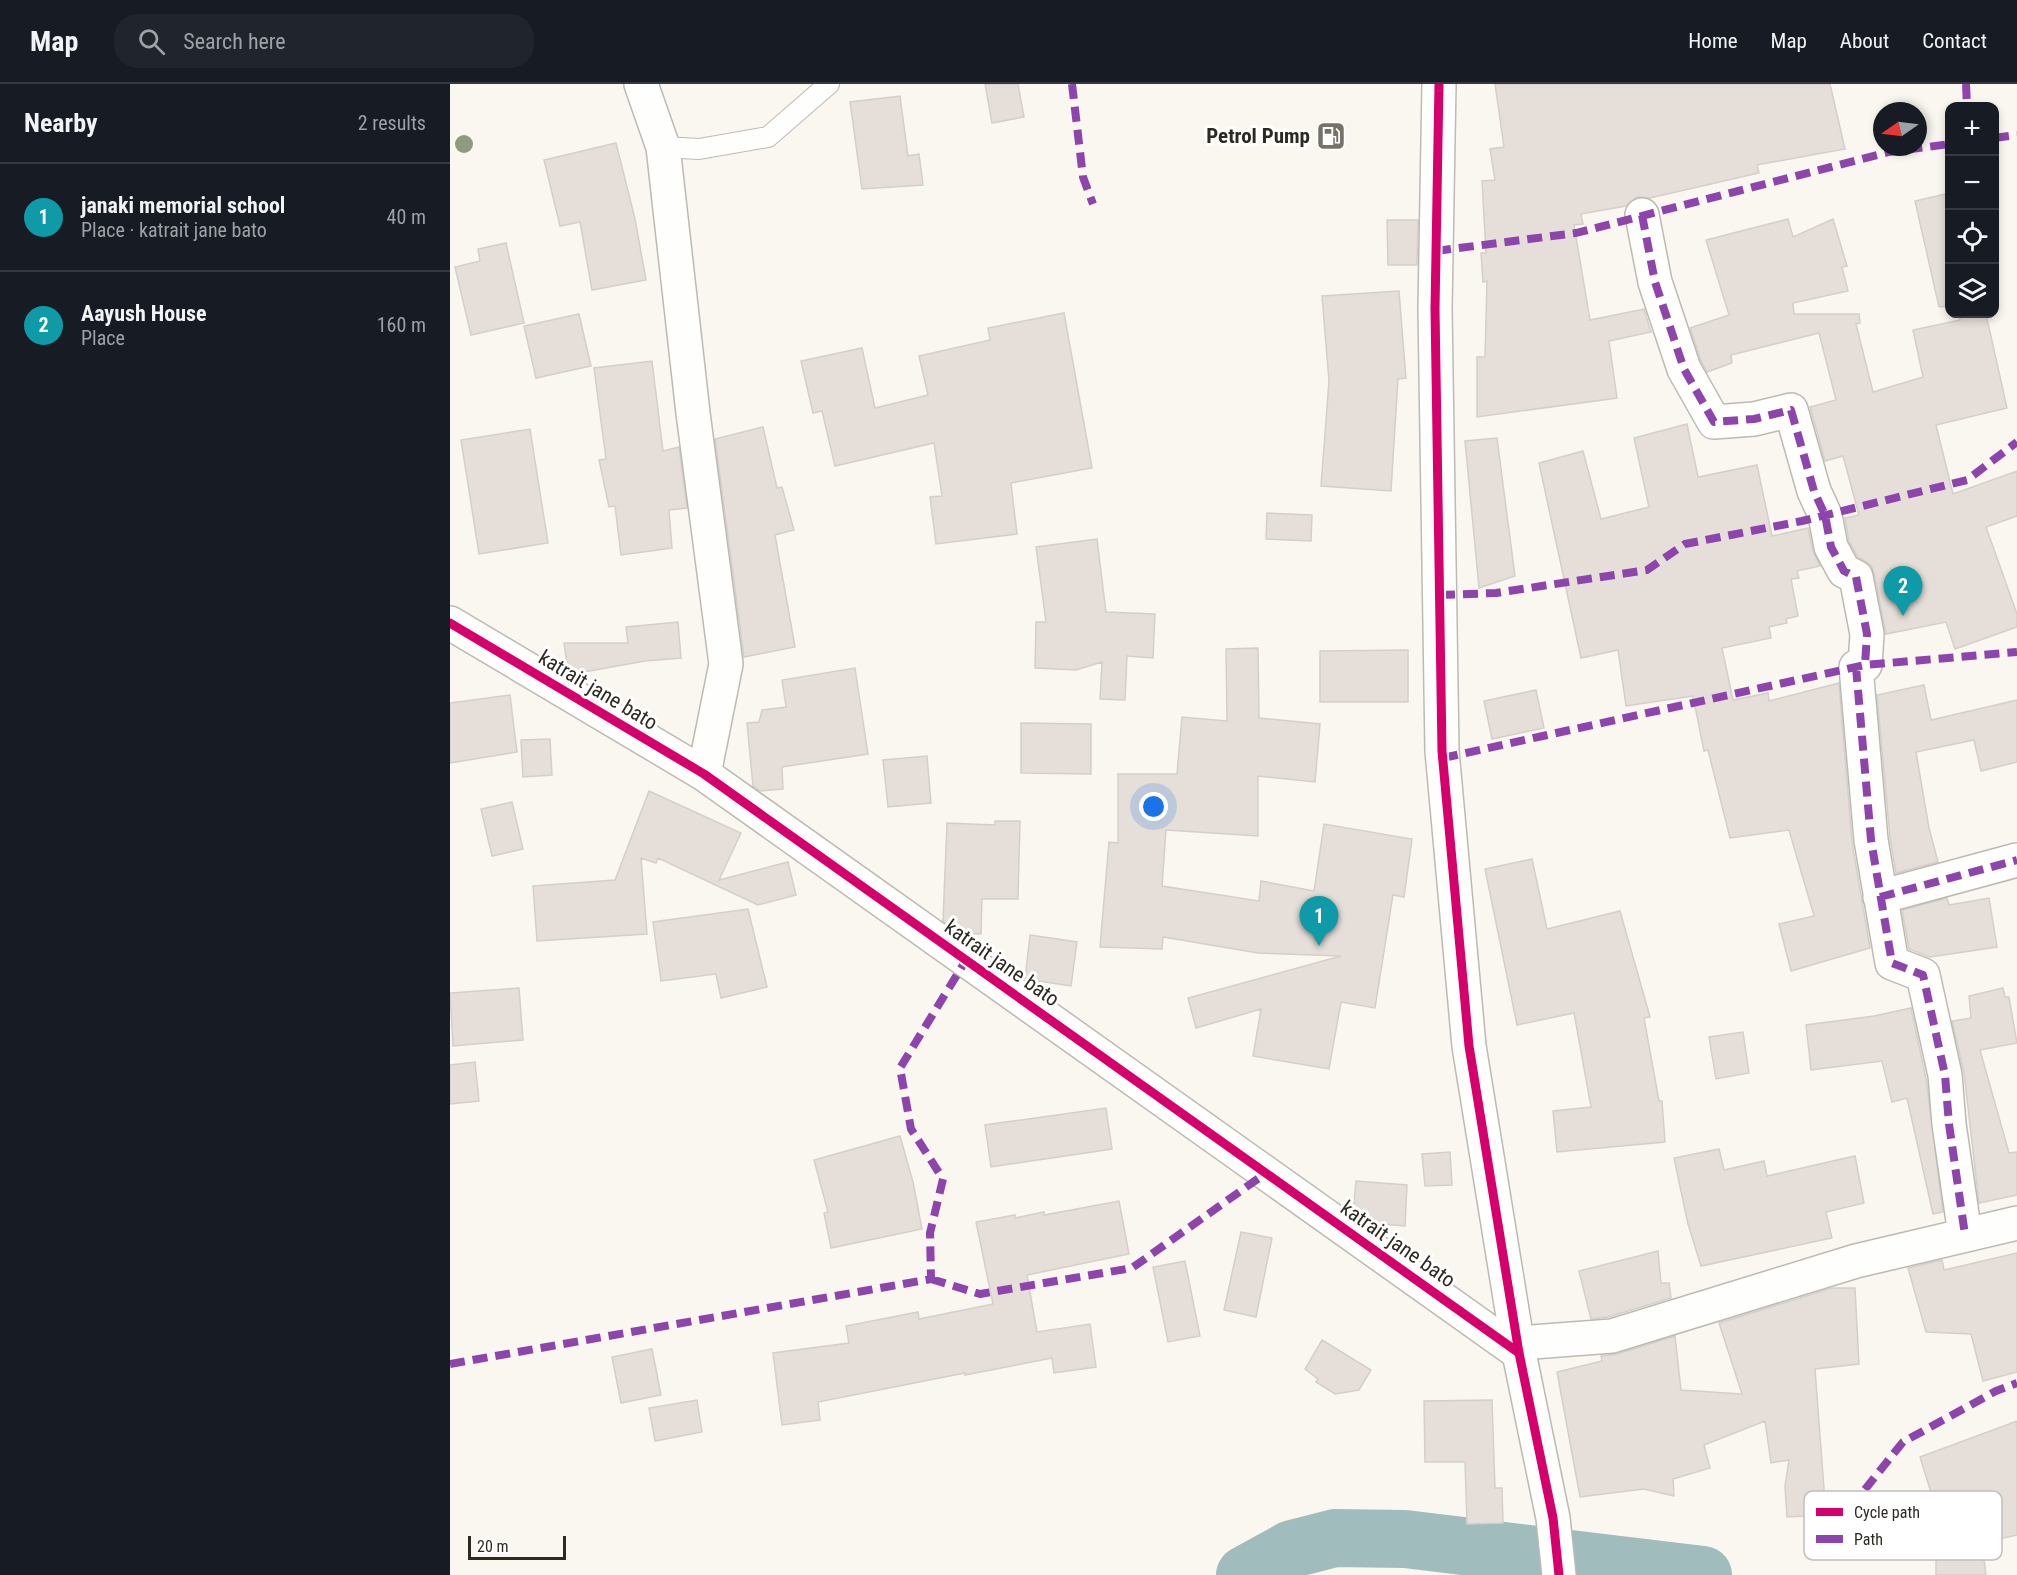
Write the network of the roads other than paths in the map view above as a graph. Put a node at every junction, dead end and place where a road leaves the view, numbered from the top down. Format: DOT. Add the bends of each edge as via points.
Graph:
graph roads {
  1 [pos="641,84"];
  2 [pos="829,84"];
  3 [pos="1439,84"];
  4 [pos="663,147"];
  5 [pos="1642,215"];
  6 [pos="450,623"];
  7 [pos="704,774"];
  8 [pos="2017,860"];
  9 [pos="1880,897"];
  10 [pos="2017,1223"];
  11 [pos="1965,1235"];
  12 [pos="1519,1348"];
  13 [pos="1560,1575"];
  1 -- 4 [label="street"];
  2 -- 4 [label="lane" via="768,137 699,149"];
  3 -- 12 [label="street" via="1436,309 1442,751 1469,1046"];
  4 -- 7 [label="street" via="726,664"];
  5 -- 9 [label="street" via="1655,282 1684,369 1714,422 1754,419 1791,410 1814,491 1825,515 1831,547 1844,571 1856,577 1868,634 1861,666 1871,840"];
  6 -- 7 [label="street, katrait jane bato"];
  7 -- 12 [label="street, katrait jane bato"];
  8 -- 9 [label="street"];
  9 -- 11 [label="street" via="1892,963 1923,975 1946,1076"];
  10 -- 11 [label="street"];
  11 -- 12 [label="street" via="1856,1261 1612,1336"];
  12 -- 13 [label="street" via="1553,1518"];
}
